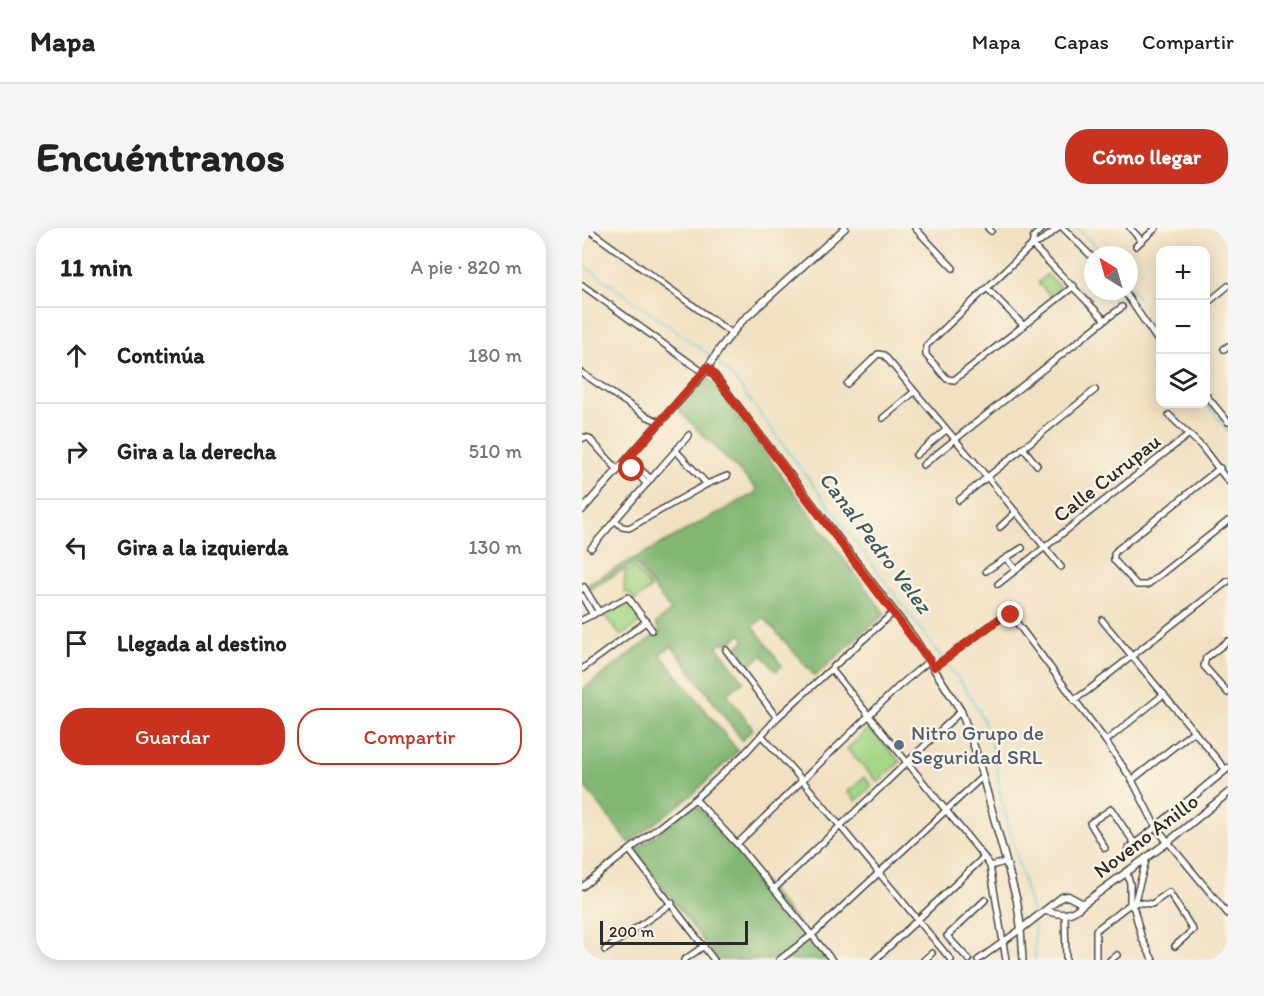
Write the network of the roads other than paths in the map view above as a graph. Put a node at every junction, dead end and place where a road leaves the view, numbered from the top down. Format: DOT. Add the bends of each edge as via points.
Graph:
graph roads {
  1 [pos="586,228"];
  2 [pos="844,228"];
  3 [pos="915,228"];
  4 [pos="1043,228"];
  5 [pos="1058,228"];
  6 [pos="1063,228"];
  7 [pos="1130,228"];
  8 [pos="1156,228"];
  9 [pos="1141,240"];
  10 [pos="1032,246"];
  11 [pos="1136,246"];
  12 [pos="1084,249"];
  13 [pos="953,268"];
  14 [pos="582,285"];
  15 [pos="1074,286"];
  16 [pos="1228,286"];
  17 [pos="987,288"];
  18 [pos="1130,300"];
  19 [pos="1210,301"];
  20 [pos="1122,307"];
  21 [pos="1105,320"];
  22 [pos="1024,326"];
  23 [pos="730,333"];
  24 [pos="1156,337"];
  25 [pos="707,367"];
  26 [pos="582,373"];
  27 [pos="847,384"];
  28 [pos="1095,390"];
  29 [pos="915,392"];
  30 [pos="1210,400"];
  31 [pos="1169,415"];
  32 [pos="882,418"];
  33 [pos="660,422"];
  34 [pos="1228,422"];
  35 [pos="946,430"];
  36 [pos="1189,434"];
  37 [pos="689,435"];
  38 [pos="582,439"];
  39 [pos="955,439"];
  40 [pos="1023,448"];
  41 [pos="676,451"];
  42 [pos="916,455"];
  43 [pos="627,460"];
  44 [pos="923,465"];
  45 [pos="1037,465"];
  46 [pos="1220,468"];
  47 [pos="618,470"];
  48 [pos="727,476"];
  49 [pos="986,477"];
  50 [pos="651,479"];
  51 [pos="1228,481"];
  52 [pos="646,484"];
  53 [pos="707,484"];
  54 [pos="959,500"];
  55 [pos="582,510"];
  56 [pos="1016,512"];
  57 [pos="615,520"];
  58 [pos="1228,521"];
  59 [pos="1000,527"];
  60 [pos="591,548"];
  61 [pos="1022,548"];
  62 [pos="1046,548"];
  63 [pos="1006,558"];
  64 [pos="1061,567"];
  65 [pos="1016,570"];
  66 [pos="986,571"];
  67 [pos="1228,581"];
  68 [pos="998,584"];
  69 [pos="583,588"];
  70 [pos="582,596"];
  71 [pos="894,612"];
  72 [pos="596,613"];
  73 [pos="582,620"];
  74 [pos="1102,620"];
  75 [pos="647,621"];
  76 [pos="652,630"];
  77 [pos="1228,641"];
  78 [pos="726,650"];
  79 [pos="1131,656"];
  80 [pos="930,660"];
  81 [pos="936,665"];
  82 [pos="582,669"];
  83 [pos="832,670"];
  84 [pos="1228,693"];
  85 [pos="1164,694"];
  86 [pos="1074,700"];
  87 [pos="961,711"];
  88 [pos="870,715"];
  89 [pos="777,718"];
  90 [pos="1194,731"];
  91 [pos="761,735"];
  92 [pos="1106,741"];
  93 [pos="907,764"];
  94 [pos="1227,769"];
  95 [pos="982,777"];
  96 [pos="802,780"];
  97 [pos="1132,780"];
  98 [pos="1228,793"];
  99 [pos="695,799"];
  100 [pos="945,811"];
  101 [pos="841,826"];
  102 [pos="1156,827"];
  103 [pos="1168,842"];
  104 [pos="737,844"];
  105 [pos="1135,844"];
  106 [pos="1105,848"];
  107 [pos="1128,849"];
  108 [pos="630,851"];
  109 [pos="984,857"];
  110 [pos="1147,857"];
  111 [pos="1005,862"];
  112 [pos="990,866"];
  113 [pos="1126,872"];
  114 [pos="878,873"];
  115 [pos="582,887"];
  116 [pos="774,889"];
  117 [pos="985,900"];
  118 [pos="672,903"];
  119 [pos="1083,904"];
  120 [pos="1133,905"];
  121 [pos="1046,911"];
  122 [pos="1228,914"];
  123 [pos="1065,915"];
  124 [pos="919,920"];
  125 [pos="1021,929"];
  126 [pos="812,935"];
  127 [pos="1003,943"];
  128 [pos="704,945"];
  129 [pos="1175,946"];
  130 [pos="605,950"];
  131 [pos="932,953"];
  132 [pos="1117,955"];
  133 [pos="684,960"];
  134 [pos="714,960"];
  135 [pos="778,960"];
  136 [pos="832,960"];
  137 [pos="875,960"];
  138 [pos="924,960"];
  139 [pos="951,960"];
  140 [pos="969,960"];
  141 [pos="978,960"];
  142 [pos="1006,960"];
  143 [pos="1023,960"];
  144 [pos="1066,960"];
  145 [pos="1096,960"];
  146 [pos="1110,960"];
  147 [pos="1153,960"];
  1 -- 23 [label="street"];
  2 -- 23 [label="street"];
  3 -- 13 [label="street"];
  4 -- 10 [label="street" via="1034,236"];
  5 -- 10 [label="street"];
  6 -- 12 [label="street"];
  7 -- 9 [label="street"];
  8 -- 9 [label="street"];
  9 -- 11 [label="street"];
  10 -- 15 [label="street"];
  10 -- 17 [label="street"];
  14 -- 25 [label="street"];
  15 -- 21 [label="street"];
  15 -- 22 [label="street"];
  16 -- 19 [label="street"];
  17 -- 22 [label="street"];
  17 -- 22 [label="street" via="923,348 947,379 954,380"];
  18 -- 24 [label="street"];
  20 -- 21 [label="street"];
  21 -- 39 [label="street"];
  23 -- 25 [label="street"];
  25 -- 33 [label="street"];
  25 -- 71 [label="street"];
  26 -- 33 [label="street"];
  27 -- 29 [label="street" via="881,354"];
  28 -- 40 [label="street"];
  29 -- 32 [label="street"];
  29 -- 35 [label="street"];
  30 -- 34 [label="street"];
  31 -- 36 [label="street"];
  33 -- 43 [label="street"];
  35 -- 39 [label="street"];
  35 -- 42 [label="street"];
  36 -- 46 [label="street"];
  36 -- 62 [label="street, Calle Curupau"];
  37 -- 41 [label="street"];
  38 -- 47 [label="street" via="589,438"];
  39 -- 44 [label="street"];
  39 -- 49 [label="street"];
  40 -- 45 [label="street"];
  40 -- 49 [label="street"];
  41 -- 50 [label="street"];
  41 -- 53 [label="street"];
  43 -- 47 [label="street"];
  43 -- 50 [label="street"];
  43 -- 52 [label="street"];
  46 -- 51 [label="street"];
  46 -- 58 [label="street" via="1117,550 1114,560 1137,585 1147,585"];
  47 -- 55 [label="street"];
  48 -- 53 [label="street"];
  49 -- 54 [label="street"];
  49 -- 56 [label="street"];
  50 -- 52 [label="street"];
  52 -- 57 [label="street"];
  53 -- 57 [label="street" via="629,528"];
  56 -- 59 [label="street"];
  56 -- 62 [label="street"];
  57 -- 60 [label="street"];
  61 -- 63 [label="street"];
  62 -- 64 [label="street"];
  62 -- 65 [label="street, Calle Curupau"];
  63 -- 65 [label="street"];
  63 -- 66 [label="street"];
  65 -- 68 [label="street, Calle Curupau"];
  67 -- 79 [label="street"];
  69 -- 72 [label="street"];
  70 -- 72 [label="street"];
  71 -- 80 [label="street"];
  71 -- 83 [label="street"];
  72 -- 73 [label="street"];
  72 -- 75 [label="street" via="628,597"];
  74 -- 79 [label="street"];
  75 -- 76 [label="street"];
  75 -- 82 [label="street"];
  77 -- 84 [label="street" via="1204,663"];
  78 -- 89 [label="street"];
  79 -- 85 [label="street"];
  79 -- 86 [label="street"];
  80 -- 81 [label="street"];
  80 -- 88 [label="street"];
  81 -- 86 [label="street" via="1009,614"];
  81 -- 87 [label="street"];
  83 -- 88 [label="street"];
  83 -- 89 [label="street"];
  85 -- 90 [label="street"];
  85 -- 92 [label="street"];
  86 -- 92 [label="street"];
  87 -- 93 [label="street"];
  87 -- 95 [label="street"];
  88 -- 93 [label="street"];
  88 -- 96 [label="street"];
  89 -- 91 [label="street"];
  90 -- 94 [label="street"];
  90 -- 97 [label="street"];
  91 -- 96 [label="street"];
  91 -- 99 [label="street"];
  92 -- 97 [label="street"];
  93 -- 100 [label="street"];
  93 -- 101 [label="street"];
  94 -- 102 [label="street, Noveno Anillo"];
  95 -- 100 [label="street"];
  95 -- 111 [label="street"];
  96 -- 101 [label="street"];
  96 -- 104 [label="street"];
  97 -- 102 [label="street"];
  98 -- 103 [label="street, Noveno Anillo"];
  99 -- 104 [label="street"];
  99 -- 108 [label="street"];
  100 -- 109 [label="street"];
  100 -- 114 [label="street"];
  101 -- 114 [label="street"];
  101 -- 116 [label="street"];
  102 -- 103 [label="street"];
  102 -- 105 [label="street"];
  103 -- 110 [label="street, Noveno Anillo"];
  103 -- 122 [label="street"];
  104 -- 116 [label="street"];
  105 -- 106 [label="street" via="1111,809 1090,823"];
  105 -- 107 [label="street"];
  108 -- 115 [label="street"];
  108 -- 118 [label="street"];
  109 -- 112 [label="street"];
  109 -- 124 [label="street"];
  110 -- 113 [label="street, Noveno Anillo"];
  110 -- 120 [label="street"];
  111 -- 112 [label="street"];
  111 -- 125 [label="street"];
  112 -- 127 [label="street"];
  113 -- 119 [label="street, Noveno Anillo"];
  113 -- 120 [label="street"];
  114 -- 124 [label="street"];
  114 -- 126 [label="street"];
  116 -- 126 [label="street"];
  117 -- 140 [label="street" via="947,936"];
  118 -- 128 [label="street"];
  118 -- 130 [label="street"];
  119 -- 121 [label="street, Noveno Anillo" via="1065,897"];
  119 -- 123 [label="street, Noveno Anillo"];
  120 -- 129 [label="street" via="1152,904 1168,892 1193,930"];
  120 -- 145 [label="street" via="1096,930"];
  120 -- 147 [label="street" via="1142,939"];
  121 -- 123 [label="street"];
  121 -- 125 [label="street, Noveno Anillo"];
  123 -- 144 [label="street"];
  124 -- 137 [label="street"];
  124 -- 139 [label="street"];
  125 -- 127 [label="street"];
  125 -- 143 [label="street"];
  126 -- 135 [label="street"];
  126 -- 136 [label="street"];
  127 -- 141 [label="street"];
  127 -- 142 [label="street"];
  128 -- 133 [label="street"];
  128 -- 134 [label="street"];
  131 -- 138 [label="street"];
  132 -- 146 [label="street"];
}
